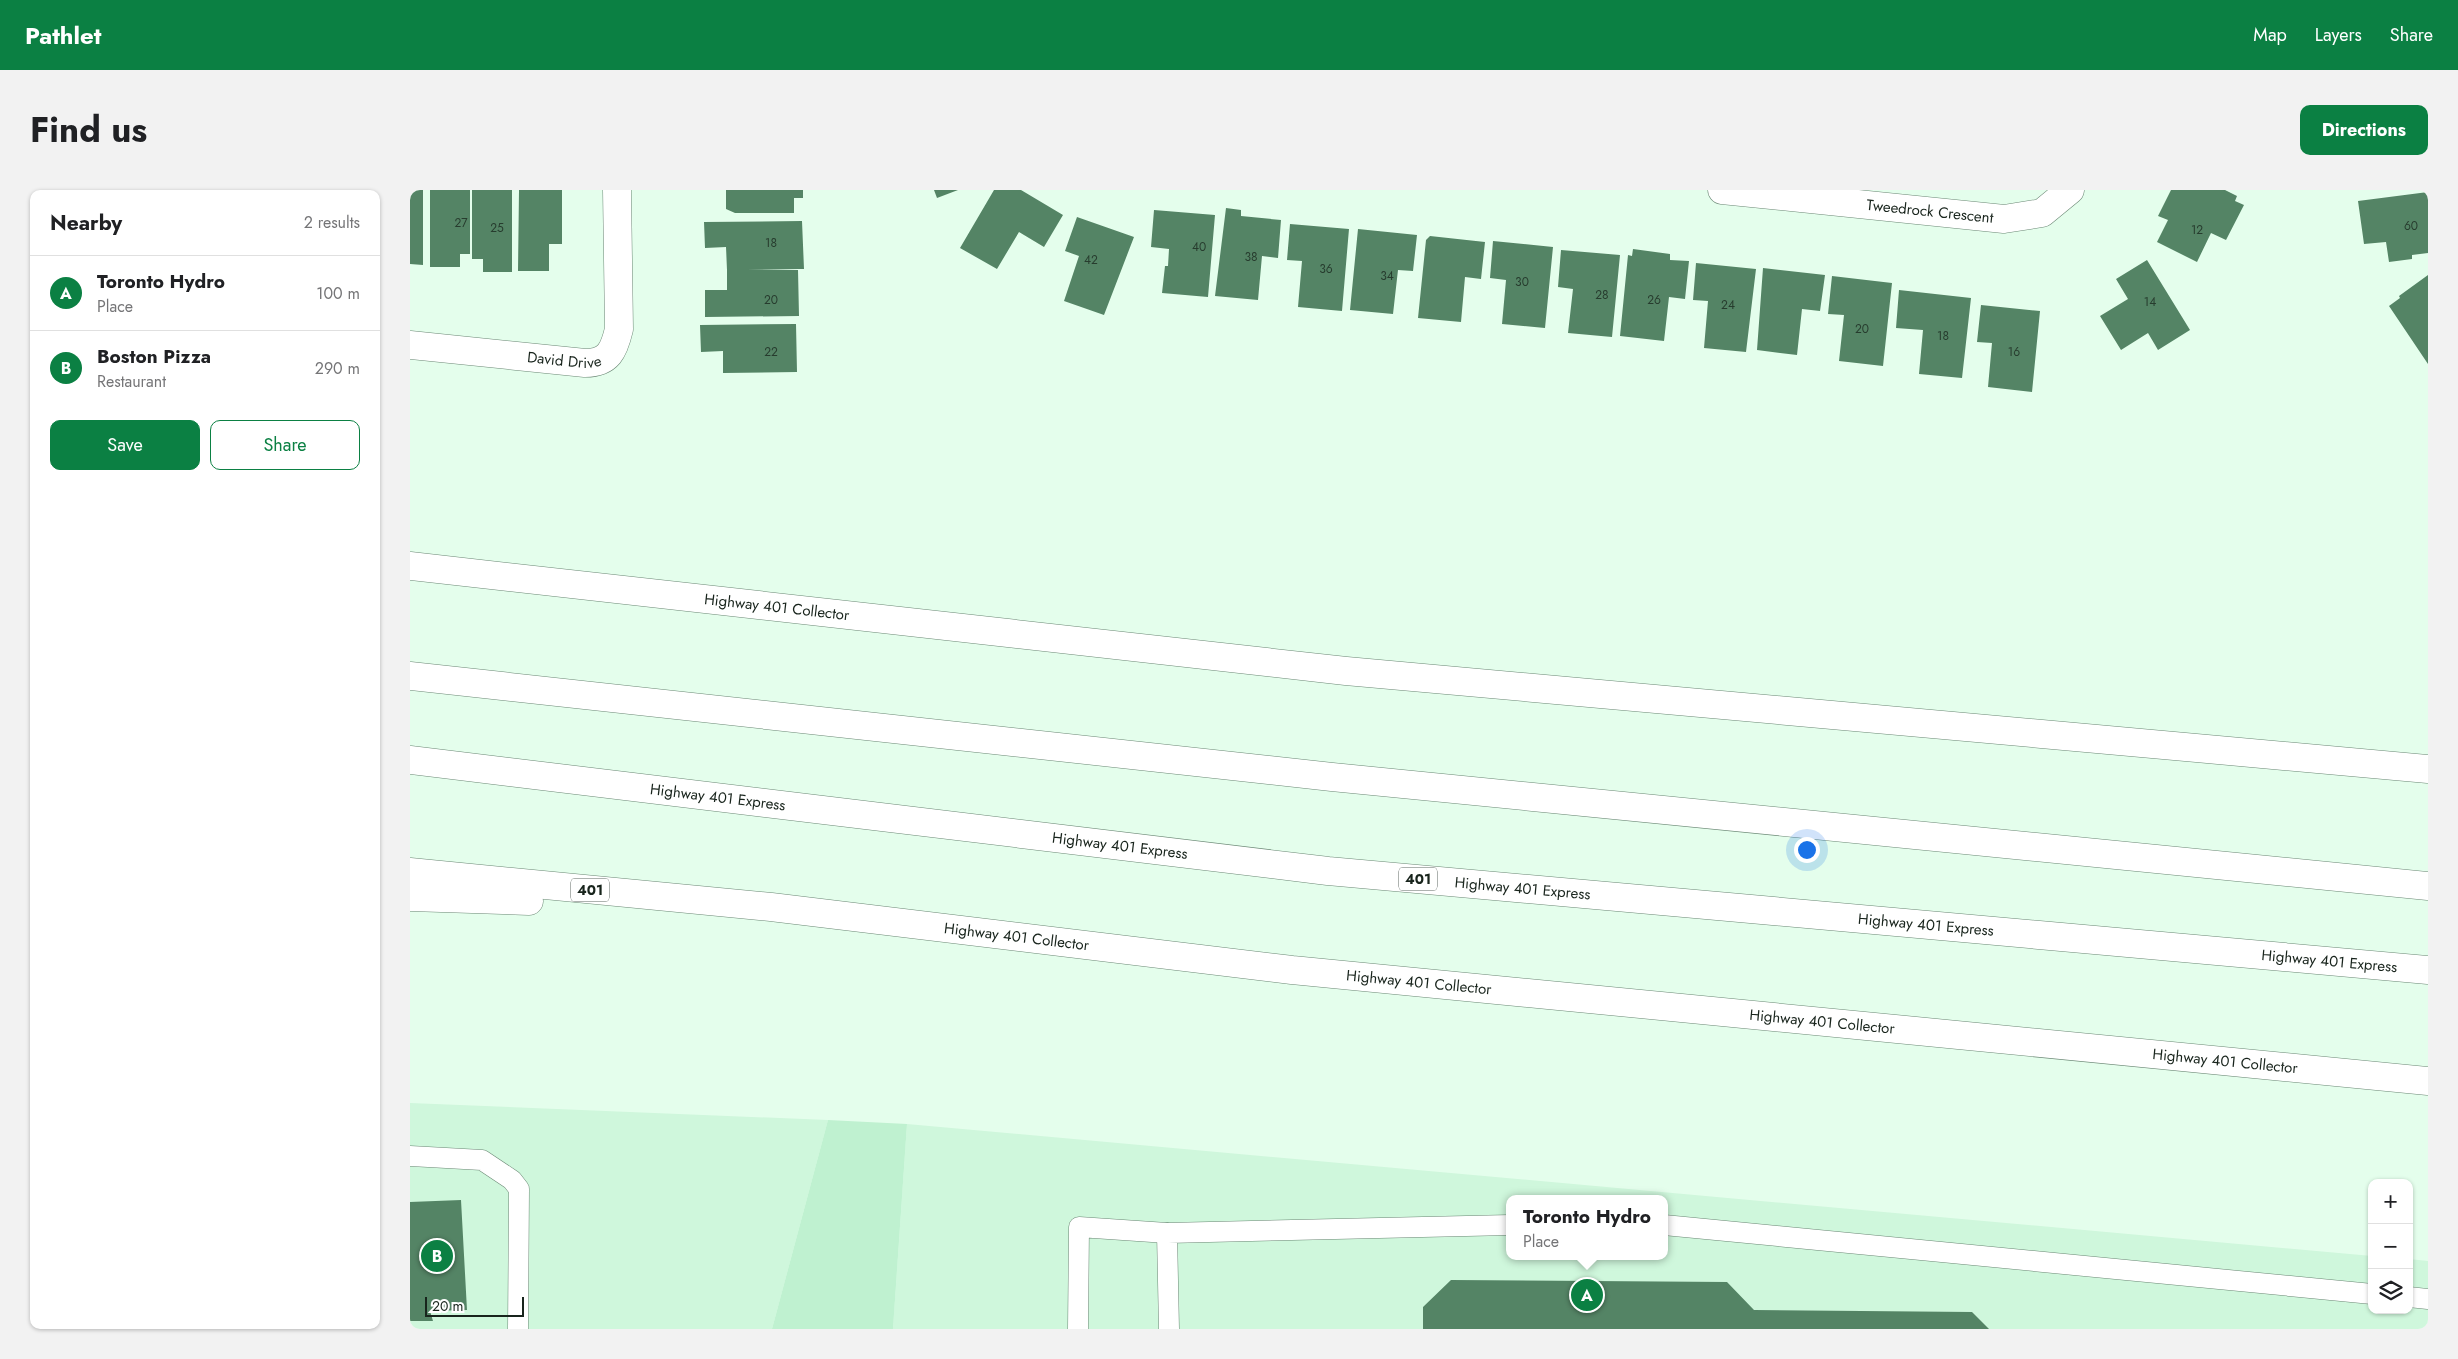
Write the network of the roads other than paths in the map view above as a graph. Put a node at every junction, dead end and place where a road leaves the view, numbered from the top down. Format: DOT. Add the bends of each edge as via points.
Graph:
graph roads {
  1 [pos="617,190"];
  2 [pos="1722,190"];
  3 [pos="2070,190"];
  4 [pos="410,344"];
  5 [pos="410,566"];
  6 [pos="410,676"];
  7 [pos="410,760"];
  8 [pos="2428,769"];
  9 [pos="410,872"];
  10 [pos="2428,886"];
  11 [pos="410,897"];
  12 [pos="771,907"];
  13 [pos="2428,970"];
  14 [pos="2428,1081"];
  15 [pos="410,1156"];
  16 [pos="1668,1224"];
  17 [pos="1506,1225"];
  18 [pos="1167,1233"];
  19 [pos="2368,1294"];
  20 [pos="2413,1297"];
  21 [pos="2428,1299"];
  22 [pos="518,1329"];
  23 [pos="1078,1329"];
  24 [pos="1170,1329"];
  1 -- 4 [label="main road, David Drive" via="619,329 614,349 607,356 596,363 585,363"];
  2 -- 3 [label="main road, Tweedrock Crescent" via="2004,218 2042,213"];
  5 -- 8 [label="main road, Highway 401 Collector" via="1346,671"];
  6 -- 10 [label="main road" via="1322,776"];
  7 -- 13 [label="main road, Highway 401 Express / 401" via="1328,871"];
  9 -- 12 [label="main road, Highway 401 Collector / 401"];
  11 -- 12 [label="main road"];
  12 -- 14 [label="main road, Highway 401 Collector / 401" via="1292,970"];
  15 -- 22 [label="lane" via="482,1160 512,1180 519,1189"];
  16 -- 19 [label="lane"];
  17 -- 18 [label="lane"];
  18 -- 23 [label="lane" via="1080,1227"];
  18 -- 24 [label="lane"];
  20 -- 21 [label="lane"];
}
